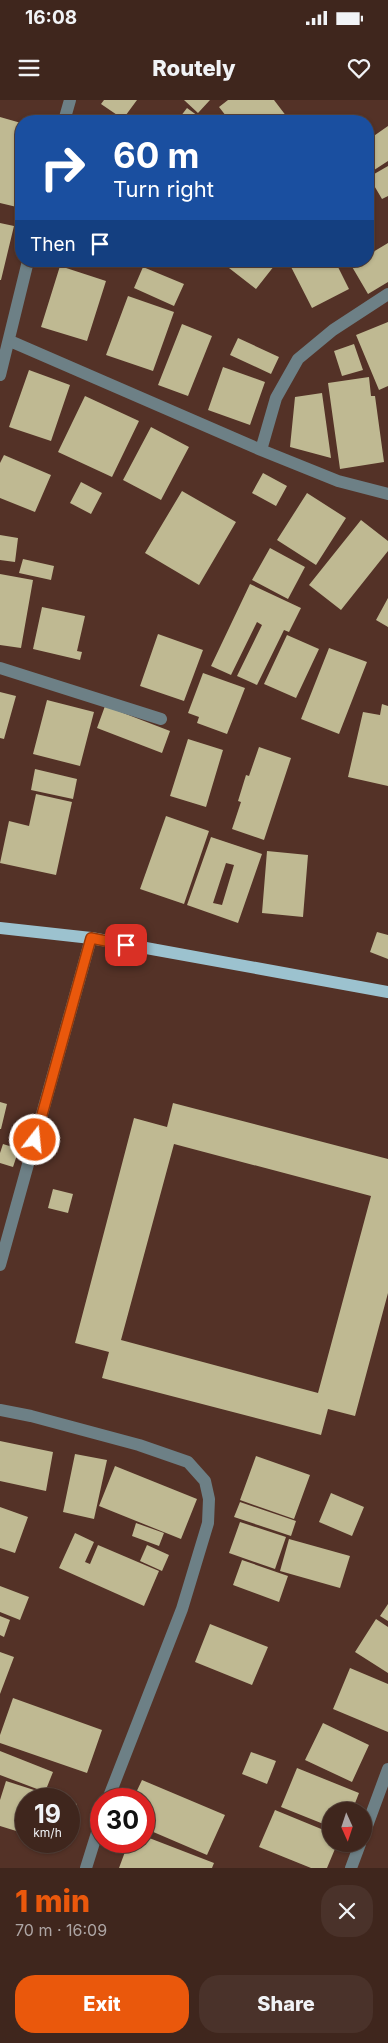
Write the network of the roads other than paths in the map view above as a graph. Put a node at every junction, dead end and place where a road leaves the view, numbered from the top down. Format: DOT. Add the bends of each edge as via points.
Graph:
graph roads {
  1 [pos="70,100"];
  2 [pos="66,115"];
  3 [pos="27,267"];
  4 [pos="388,294"];
  5 [pos="10,341"];
  6 [pos="0,375"];
  7 [pos="261,450"];
  8 [pos="388,494"];
  9 [pos="0,668"];
  10 [pos="161,720"];
  11 [pos="0,928"];
  12 [pos="91,938"];
  13 [pos="388,992"];
  14 [pos="2,1250"];
  15 [pos="0,1265"];
  16 [pos="0,1410"];
  17 [pos="388,1769"];
  18 [pos="112,1788"];
  19 [pos="372,1812"];
  20 [pos="357,1852"];
  21 [pos="91,1853"];
  22 [pos="86,1868"];
  23 [pos="351,1868"];
  1 -- 2 [label="street"];
  3 -- 5 [label="street"];
  4 -- 7 [label="street" via="333,330 298,359 276,398"];
  5 -- 6 [label="street"];
  5 -- 7 [label="street"];
  7 -- 8 [label="street" via="338,481"];
  9 -- 10 [label="street"];
  11 -- 12 [label="main road"];
  12 -- 13 [label="main road"];
  12 -- 14 [label="street"];
  14 -- 15 [label="street"];
  16 -- 18 [label="street" via="139,1445 188,1462 205,1480 209,1499 208,1523 188,1590"];
  17 -- 19 [label="street"];
  20 -- 23 [label="street"];
  21 -- 22 [label="street"];
}
